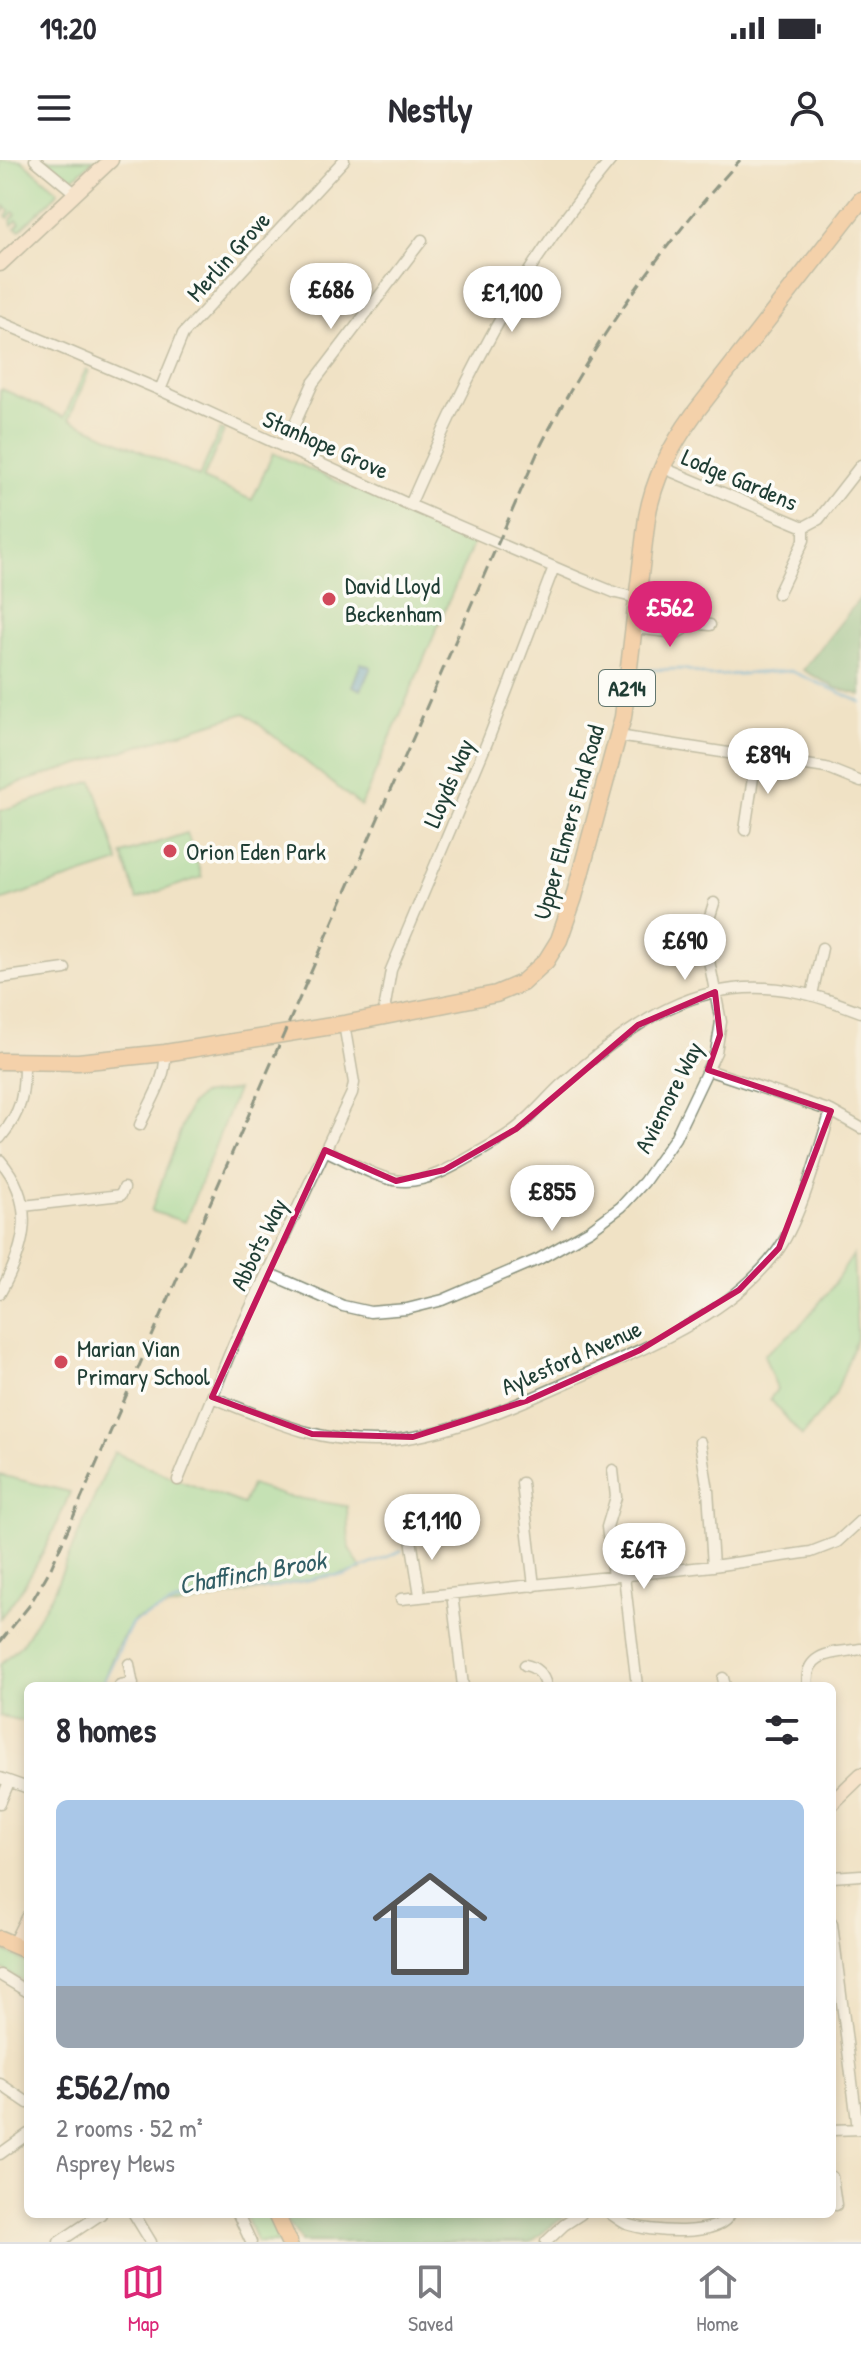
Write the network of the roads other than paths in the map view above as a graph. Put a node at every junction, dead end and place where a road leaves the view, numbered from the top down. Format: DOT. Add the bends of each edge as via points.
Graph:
graph roads {
  1 [pos="35,160"];
  2 [pos="111,160"];
  3 [pos="344,160"];
  4 [pos="611,160"];
  5 [pos="75,193"];
  6 [pos="861,200"];
  7 [pos="422,240"];
  8 [pos="0,264"];
  9 [pos="0,322"];
  10 [pos="160,390"];
  11 [pos="284,448"];
  12 [pos="861,465"];
  13 [pos="661,467"];
  14 [pos="410,505"];
  15 [pos="804,527"];
  16 [pos="554,567"];
  17 [pos="778,594"];
  18 [pos="637,598"];
  19 [pos="663,614"];
  20 [pos="710,625"];
  21 [pos="634,628"];
  22 [pos="661,631"];
  23 [pos="618,736"];
  24 [pos="756,758"];
  25 [pos="861,782"];
  26 [pos="745,830"];
  27 [pos="714,903"];
  28 [pos="822,948"];
  29 [pos="65,969"];
  30 [pos="0,978"];
  31 [pos="715,992"];
  32 [pos="812,995"];
  33 [pos="861,1012"];
  34 [pos="386,1016"];
  35 [pos="344,1024"];
  36 [pos="165,1053"];
  37 [pos="0,1061"];
  38 [pos="24,1062"];
  39 [pos="708,1070"];
  40 [pos="831,1111"];
  41 [pos="140,1125"];
  42 [pos="861,1128"];
  43 [pos="0,1138"];
  44 [pos="325,1150"];
  45 [pos="0,1160"];
  46 [pos="124,1188"];
  47 [pos="23,1206"];
  48 [pos="268,1273"];
  49 [pos="0,1293"];
  50 [pos="212,1397"];
  51 [pos="700,1442"];
  52 [pos="613,1470"];
  53 [pos="178,1480"];
  54 [pos="522,1483"];
  55 [pos="861,1520"];
  56 [pos="410,1533"];
  57 [pos="713,1566"];
  58 [pos="618,1577"];
  59 [pos="534,1586"];
  60 [pos="452,1594"];
  61 [pos="420,1595"];
  62 [pos="401,1599"];
  63 [pos="861,1649"];
  64 [pos="129,1664"];
  65 [pos="525,1665"];
  66 [pos="133,1682"];
  67 [pos="463,1682"];
  68 [pos="544,1682"];
  69 [pos="636,1682"];
  70 [pos="808,1682"];
  71 [pos="861,1775"];
  72 [pos="5,1780"];
  73 [pos="24,1787"];
  74 [pos="836,1799"];
  75 [pos="0,1803"];
  76 [pos="861,1875"];
  77 [pos="836,1877"];
  78 [pos="24,1926"];
  79 [pos="14,1945"];
  80 [pos="836,1953"];
  81 [pos="0,1975"];
  82 [pos="24,1990"];
  83 [pos="0,2084"];
  84 [pos="24,2100"];
  85 [pos="860,2129"];
  86 [pos="836,2130"];
  87 [pos="24,2137"];
  88 [pos="0,2154"];
  89 [pos="95,2218"];
  90 [pos="136,2218"];
  91 [pos="240,2218"];
  92 [pos="278,2218"];
  93 [pos="575,2218"];
  94 [pos="617,2218"];
  95 [pos="728,2218"];
  96 [pos="59,2242"];
  97 [pos="151,2242"];
  98 [pos="251,2242"];
  99 [pos="289,2242"];
  100 [pos="546,2242"];
  1 -- 5 [label="street"];
  2 -- 5 [label="street"];
  3 -- 10 [label="street, Merlin Grove" via="183,334"];
  4 -- 14 [label="street" via="505,311"];
  5 -- 8 [label="street"];
  6 -- 13 [label="main road, Upper Elmers End Road / A214" via="694,414"];
  7 -- 11 [label="street" via="313,383"];
  9 -- 10 [label="street, Stanhope Grove"];
  10 -- 11 [label="street, Stanhope Grove"];
  11 -- 14 [label="street, Stanhope Grove"];
  12 -- 15 [label="street" via="819,519"];
  13 -- 15 [label="street, Lodge Gardens"];
  13 -- 18 [label="main road, Upper Elmers End Road / A214" via="648,508"];
  14 -- 16 [label="street, Stanhope Grove"];
  15 -- 17 [label="street" via="804,540"];
  16 -- 18 [label="street, Stanhope Grove"];
  16 -- 34 [label="street, Lloyds Way" via="391,970"];
  18 -- 21 [label="main road, Upper Elmers End Road / A214"];
  19 -- 22 [label="street"];
  20 -- 22 [label="street"];
  21 -- 22 [label="street"];
  21 -- 23 [label="main road, Upper Elmers End Road / A214"];
  23 -- 24 [label="street"];
  23 -- 34 [label="main road, Upper Elmers End Road / A214" via="574,897 546,961 509,990"];
  24 -- 25 [label="street" via="826,768"];
  24 -- 26 [label="street"];
  27 -- 31 [label="street, Aviemore Way" via="704,935"];
  28 -- 32 [label="street"];
  29 -- 30 [label="street"];
  31 -- 32 [label="street" via="758,988"];
  31 -- 39 [label="street, Aviemore Way" via="720,1035"];
  31 -- 44 [label="street" via="684,1000 645,1020 577,1072 516,1129 450,1168 412,1181 388,1179"];
  32 -- 33 [label="street"];
  34 -- 35 [label="main road, Upper Elmers End Road / A214"];
  35 -- 36 [label="main road, Upper Elmers End Road / A214"];
  35 -- 44 [label="street, Abbots Way" via="353,1088"];
  36 -- 38 [label="main road, Upper Elmers End Road / A214"];
  36 -- 41 [label="street" via="163,1076"];
  37 -- 38 [label="main road, Upper Elmers End Road / A214"];
  38 -- 43 [label="street" via="20,1106"];
  39 -- 40 [label="street"];
  39 -- 48 [label="street, Aviemore Way" via="675,1138 630,1199 590,1230 512,1271 424,1305 389,1312 326,1300"];
  40 -- 42 [label="street"];
  40 -- 50 [label="street, Aylesford Avenue" via="799,1205 769,1262 713,1308 640,1350 526,1401 425,1434 381,1441 298,1431"];
  44 -- 48 [label="street, Abbots Way"];
  45 -- 47 [label="street" via="14,1177"];
  46 -- 47 [label="street" via="121,1195"];
  47 -- 49 [label="street" via="22,1245"];
  48 -- 50 [label="street, Abbots Way"];
  50 -- 53 [label="street, Abbots Way"];
  51 -- 57 [label="street"];
  52 -- 58 [label="street" via="616,1497 607,1527"];
  54 -- 59 [label="street"];
  55 -- 57 [label="street" via="823,1549"];
  56 -- 61 [label="street"];
  57 -- 58 [label="street"];
  58 -- 59 [label="street"];
  58 -- 69 [label="street"];
  59 -- 60 [label="street"];
  60 -- 61 [label="street"];
  60 -- 67 [label="street"];
  61 -- 62 [label="street"];
  63 -- 70 [label="street" via="816,1659 807,1672"];
  64 -- 66 [label="street"];
  65 -- 68 [label="street"];
  71 -- 74 [label="street"];
  72 -- 73 [label="street"];
  72 -- 75 [label="street"];
  76 -- 77 [label="street"];
  78 -- 79 [label="street"];
  80 -- 85 [label="street"];
  81 -- 82 [label="street"];
  83 -- 84 [label="street"];
  85 -- 86 [label="street"];
  87 -- 88 [label="street"];
  89 -- 96 [label="street"];
  90 -- 97 [label="street"];
  91 -- 98 [label="street"];
  92 -- 99 [label="main road"];
  93 -- 100 [label="street"];
  94 -- 95 [label="street" via="665,2232 715,2226"];
}
